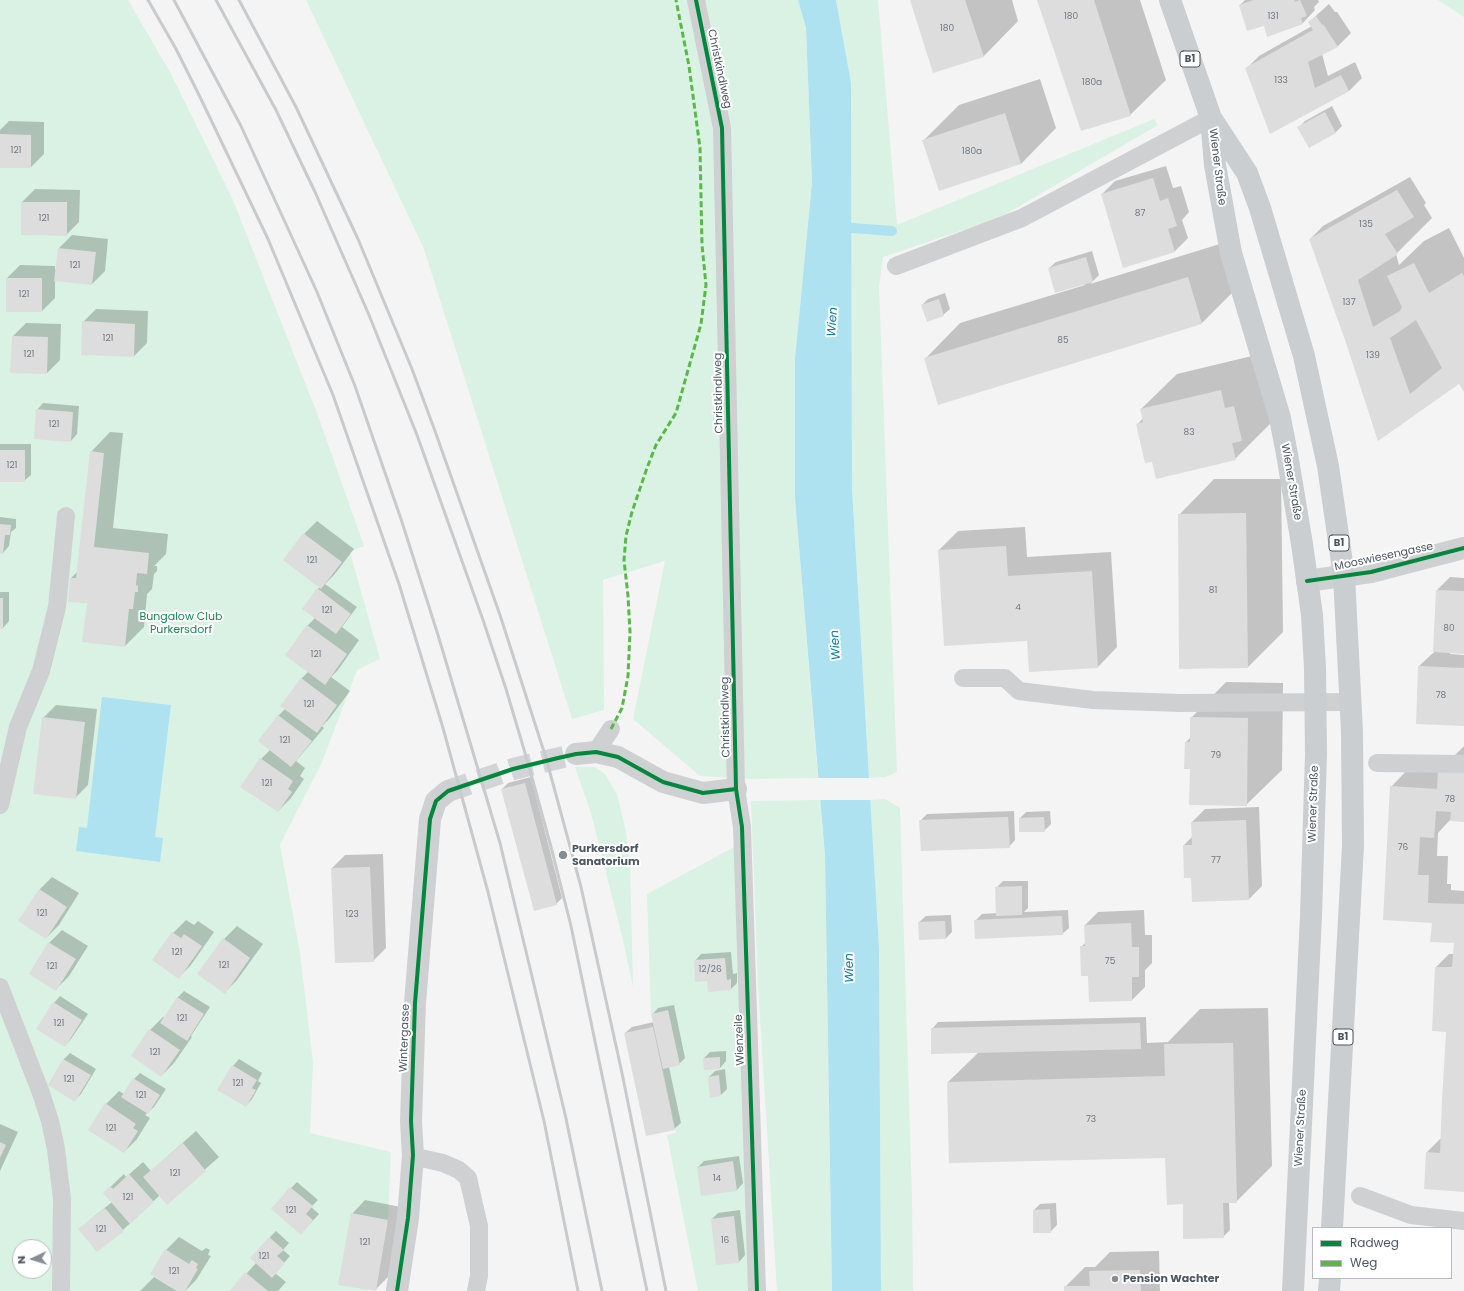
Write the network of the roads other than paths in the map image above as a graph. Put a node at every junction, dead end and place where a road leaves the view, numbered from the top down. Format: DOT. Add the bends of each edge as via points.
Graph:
graph roads {
  1 [pos="696,0"];
  2 [pos="1170,0"];
  3 [pos="1211,118"];
  4 [pos="896,266"];
  5 [pos="66,516"];
  6 [pos="1464,548"];
  7 [pos="1344,576"];
  8 [pos="1307,581"];
  9 [pos="963,678"];
  10 [pos="1315,702"];
  11 [pos="1350,702"];
  12 [pos="611,729"];
  13 [pos="586,753"];
  14 [pos="1377,763"];
  15 [pos="1464,764"];
  16 [pos="736,789"];
  17 [pos="448,791"];
  18 [pos="0,805"];
  19 [pos="0,987"];
  20 [pos="413,1155"];
  21 [pos="1360,1196"];
  22 [pos="1464,1221"];
  23 [pos="1332,1227"];
  24 [pos="1330,1279"];
  25 [pos="61,1291"];
  26 [pos="397,1291"];
  27 [pos="476,1291"];
  28 [pos="757,1291"];
  29 [pos="1293,1291"];
  30 [pos="1329,1291"];
  1 -- 16 [label="lane, Christkindlweg" via="722,128"];
  2 -- 3 [label="main road, B1"];
  3 -- 4 [label="lane" via="1022,218"];
  3 -- 7 [label="main road, Wiener Straße / B1" via="1250,180 1304,356 1328,466"];
  3 -- 8 [label="main road, Wiener Straße / B1" via="1215,165 1231,253 1280,418"];
  5 -- 18 [label="lane" via="57,607 41,671 18,726"];
  6 -- 7 [label="street, Mooswiesengasse" via="1371,572"];
  7 -- 8 [label="street, Mooswiesengasse"];
  7 -- 11 [label="main road, Wiener Straße / B1"];
  8 -- 10 [label="main road, Wiener Straße / B1" via="1315,668"];
  9 -- 10 [label="lane" via="1005,678 1019,691 1093,700 1180,703"];
  10 -- 11 [label="lane"];
  10 -- 29 [label="main road, Wiener Straße / B1" via="1312,916"];
  11 -- 23 [label="main road, Wiener Straße / B1" via="1353,846"];
  12 -- 13 [label="lane"];
  13 -- 16 [label="street" via="618,757 663,782 703,793"];
  14 -- 15 [label="lane"];
  16 -- 28 [label="lane, Wienzeile" via="742,827"];
  17 -- 20 [label="street, Wintergasse" via="436,801 430,819 415,1003 411,1121"];
  19 -- 25 [label="lane" via="41,1093 56,1149 62,1199"];
  20 -- 26 [label="street, Wintergasse" via="408,1218"];
  20 -- 27 [label="lane" via="443,1163 459,1170 468,1178 479,1226 479,1276"];
  21 -- 22 [label="lane" via="1412,1215"];
  24 -- 30 [label="main road"];
}
